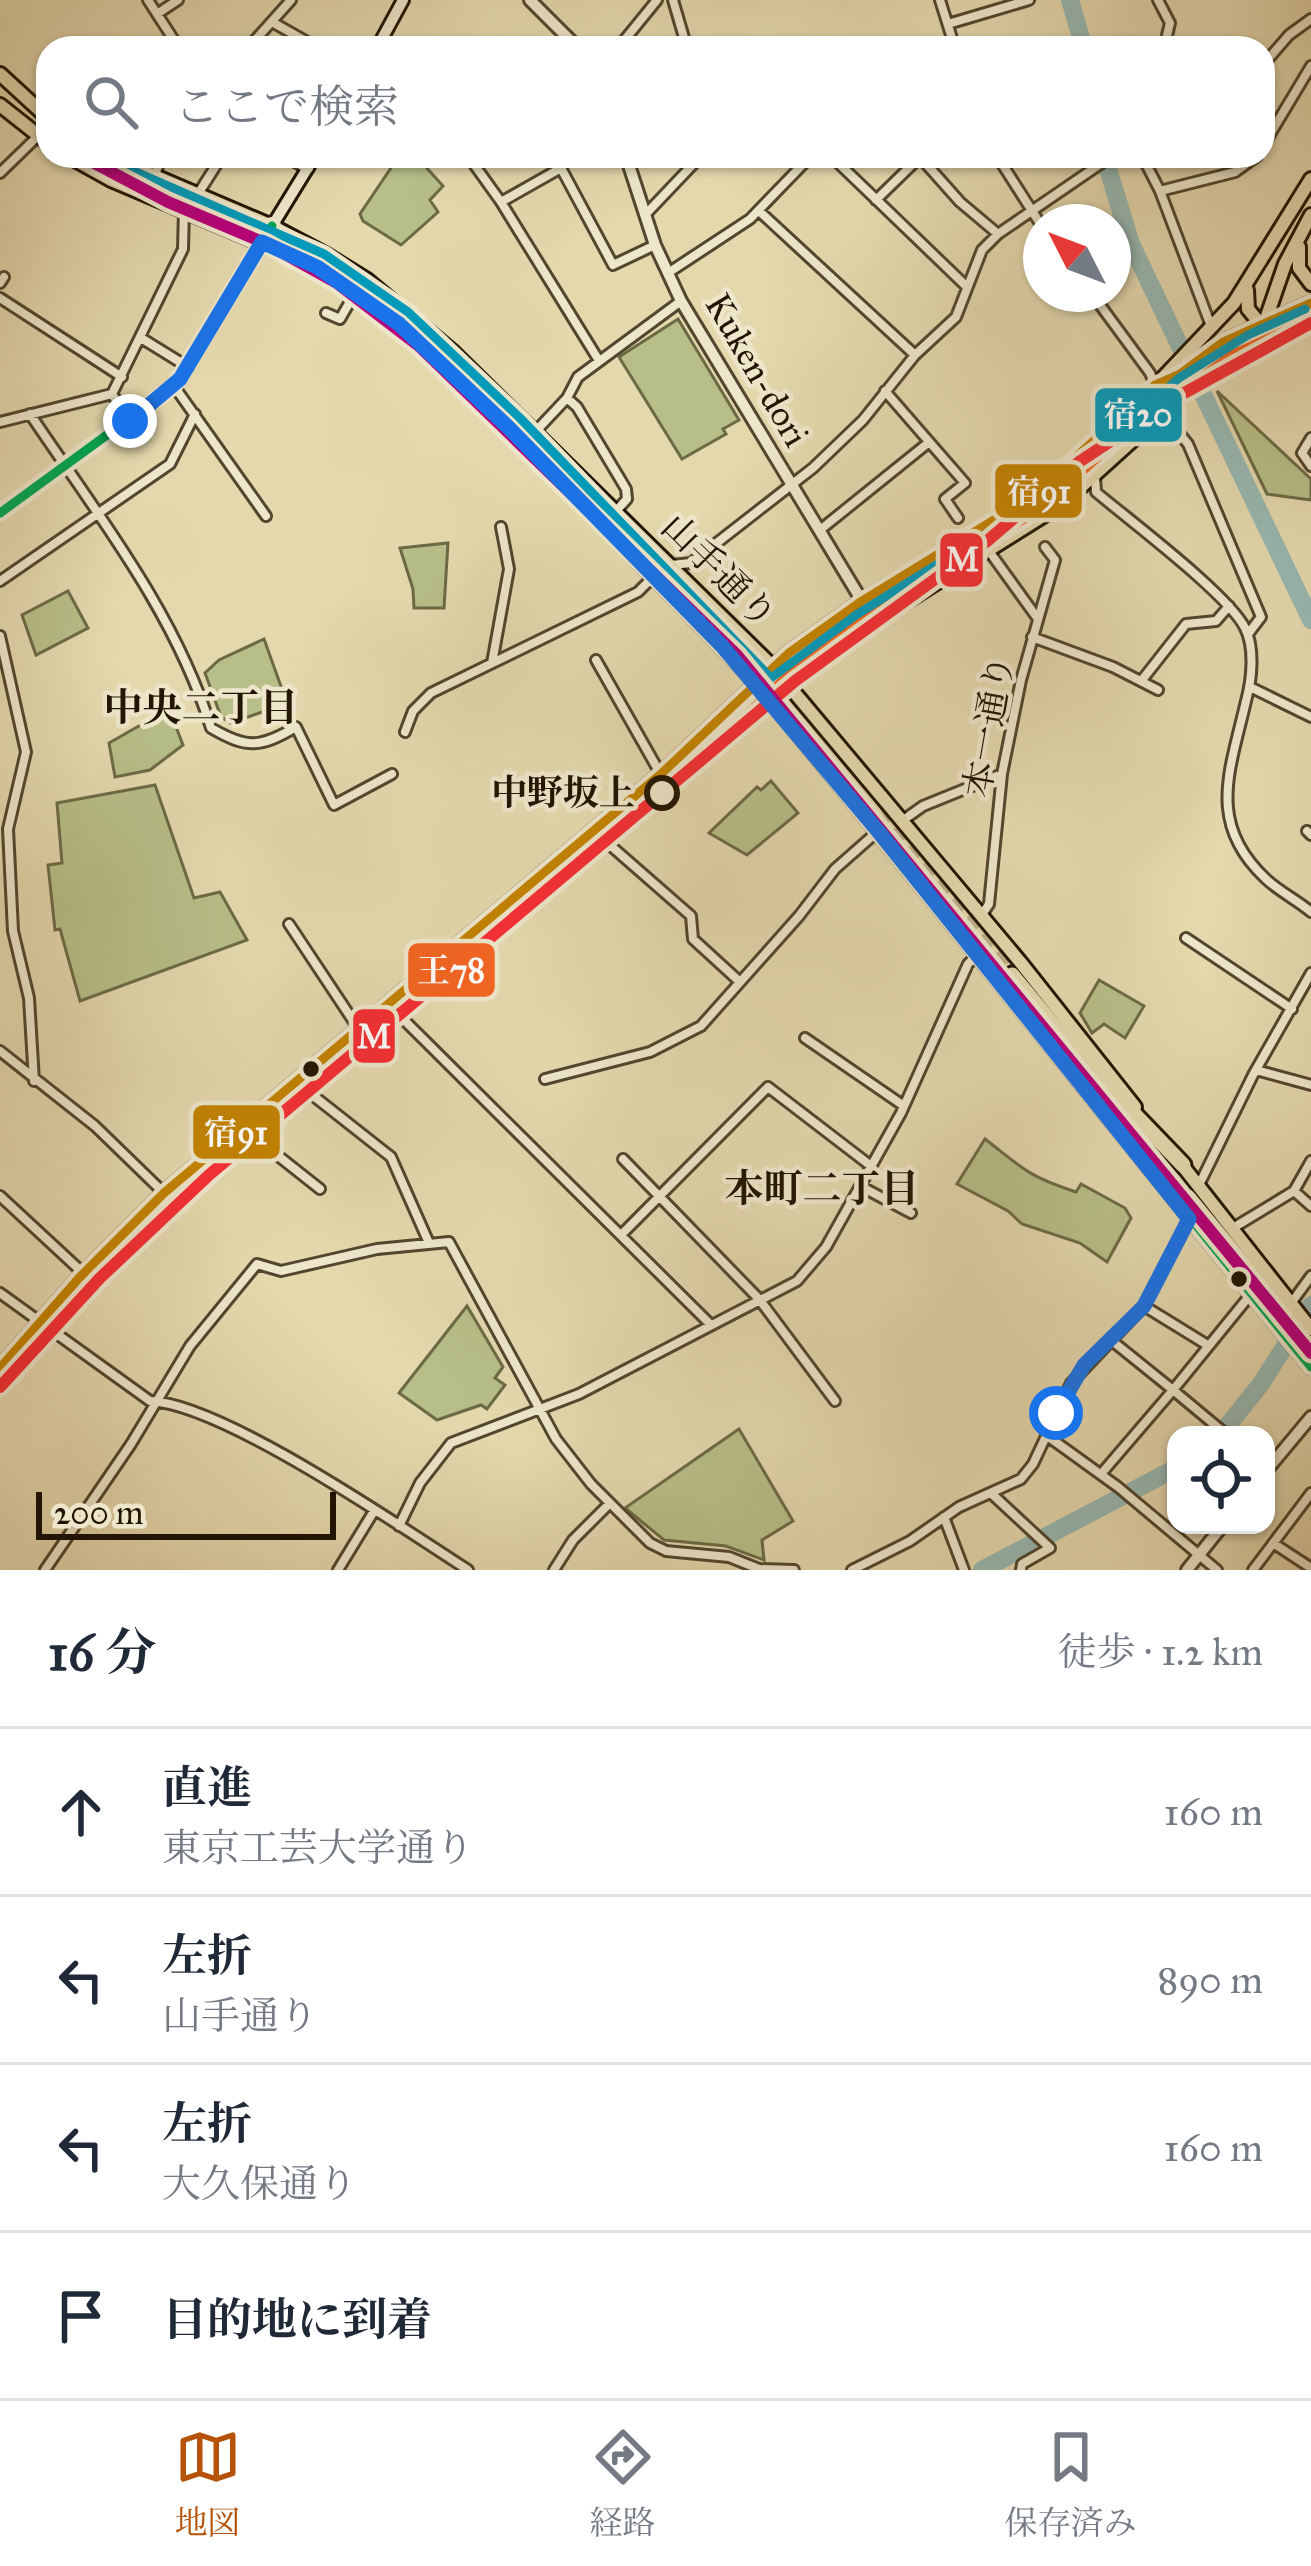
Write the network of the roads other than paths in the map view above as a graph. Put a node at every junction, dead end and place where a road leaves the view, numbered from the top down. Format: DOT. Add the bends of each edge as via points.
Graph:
graph roads {
  1 [pos="148,0"];
  2 [pos="178,0"];
  3 [pos="291,0"];
  4 [pos="403,0"];
  5 [pos="530,0"];
  6 [pos="657,0"];
  7 [pos="674,0"];
  8 [pos="940,0"];
  9 [pos="1029,0"];
  10 [pos="1158,0"];
  11 [pos="157,14"];
  12 [pos="1311,19"];
  13 [pos="272,22"];
  14 [pos="948,24"];
  15 [pos="171,36"];
  16 [pos="259,36"];
  17 [pos="297,36"];
  18 [pos="383,36"];
  19 [pos="566,36"];
  20 [pos="628,36"];
  21 [pos="684,36"];
  22 [pos="952,36"];
  23 [pos="1167,36"];
  24 [pos="1275,51"];
  25 [pos="1311,66"];
  26 [pos="0,74"];
  27 [pos="0,105"];
  28 [pos="36,107"];
  29 [pos="1275,126"];
  30 [pos="36,134"];
  31 [pos="36,145"];
  32 [pos="90,168"];
  33 [pos="133,168"];
  34 [pos="157,168"];
  35 [pos="214,168"];
  36 [pos="307,168"];
  37 [pos="477,168"];
  38 [pos="630,168"];
  39 [pos="690,168"];
  40 [pos="800,168"];
  41 [pos="843,168"];
  42 [pos="909,168"];
  43 [pos="930,168"];
  44 [pos="1004,168"];
  45 [pos="1095,168"];
  46 [pos="1148,168"];
  47 [pos="1240,168"];
  48 [pos="0,173"];
  49 [pos="153,178"];
  50 [pos="1311,179"];
  51 [pos="1160,191"];
  52 [pos="198,194"];
  53 [pos="876,200"];
  54 [pos="501,202"];
  55 [pos="1026,204"];
  56 [pos="1041,204"];
  57 [pos="184,209"];
  58 [pos="759,211"];
  59 [pos="645,215"];
  60 [pos="1023,216"];
  61 [pos="1308,222"];
  62 [pos="272,226"];
  63 [pos="998,234"];
  64 [pos="262,242"];
  65 [pos="656,245"];
  66 [pos="668,273"];
  67 [pos="1249,282"];
  68 [pos="1311,284"];
  69 [pos="966,286"];
  70 [pos="356,292"];
  71 [pos="0,298"];
  72 [pos="681,301"];
  73 [pos="1311,303"];
  74 [pos="1104,312"];
  75 [pos="326,313"];
  76 [pos="1266,323"];
  77 [pos="1311,323"];
  78 [pos="1211,328"];
  79 [pos="141,338"];
  80 [pos="1256,348"];
  81 [pos="1197,351"];
  82 [pos="915,356"];
  83 [pos="598,359"];
  84 [pos="188,368"];
  85 [pos="122,377"];
  86 [pos="1155,385"];
  87 [pos="174,386"];
  88 [pos="885,392"];
  89 [pos="112,394"];
  90 [pos="567,398"];
  91 [pos="1165,410"];
  92 [pos="30,414"];
  93 [pos="195,414"];
  94 [pos="130,421"];
  95 [pos="0,422"];
  96 [pos="535,432"];
  97 [pos="1311,438"];
  98 [pos="928,442"];
  99 [pos="65,466"];
  100 [pos="1311,466"];
  101 [pos="1095,476"];
  102 [pos="789,484"];
  103 [pos="616,510"];
  104 [pos="0,513"];
  105 [pos="97,513"];
  106 [pos="266,516"];
  107 [pos="958,518"];
  108 [pos="501,527"];
  109 [pos="820,530"];
  110 [pos="976,533"];
  111 [pos="1045,547"];
  112 [pos="990,552"];
  113 [pos="670,565"];
  114 [pos="653,577"];
  115 [pos="0,581"];
  116 [pos="862,601"];
  117 [pos="1229,606"];
  118 [pos="1038,619"];
  119 [pos="737,631"];
  120 [pos="1248,634"];
  121 [pos="0,636"];
  122 [pos="1032,637"];
  123 [pos="722,646"];
  124 [pos="596,660"];
  125 [pos="491,664"];
  126 [pos="773,668"];
  127 [pos="1142,680"];
  128 [pos="787,683"];
  129 [pos="758,684"];
  130 [pos="1250,688"];
  131 [pos="1158,690"];
  132 [pos="769,698"];
  133 [pos="1311,717"];
  134 [pos="405,732"];
  135 [pos="392,774"];
  136 [pos="661,774"];
  137 [pos="1002,774"];
  138 [pos="901,822"];
  139 [pos="878,831"];
  140 [pos="603,839"];
  141 [pos="1311,912"];
  142 [pos="980,917"];
  143 [pos="290,924"];
  144 [pos="1186,938"];
  145 [pos="977,955"];
  146 [pos="1311,973"];
  147 [pos="1011,974"];
  148 [pos="740,982"];
  149 [pos="1292,1009"];
  150 [pos="397,1013"];
  151 [pos="362,1034"];
  152 [pos="805,1038"];
  153 [pos="0,1051"];
  154 [pos="1256,1070"];
  155 [pos="545,1079"];
  156 [pos="34,1081"];
  157 [pos="1311,1085"];
  158 [pos="306,1090"];
  159 [pos="904,1106"];
  160 [pos="253,1136"];
  161 [pos="623,1159"];
  162 [pos="1311,1161"];
  163 [pos="871,1166"];
  164 [pos="1183,1166"];
  165 [pos="860,1186"];
  166 [pos="320,1189"];
  167 [pos="1193,1191"];
  168 [pos="1294,1191"];
  169 [pos="164,1192"];
  170 [pos="660,1195"];
  171 [pos="0,1196"];
  172 [pos="1311,1206"];
  173 [pos="911,1213"];
  174 [pos="1189,1219"];
  175 [pos="1233,1228"];
  176 [pos="621,1235"];
  177 [pos="429,1243"];
  178 [pos="83,1274"];
  179 [pos="1311,1276"];
  180 [pos="0,1293"];
  181 [pos="1251,1294"];
  182 [pos="759,1299"];
  183 [pos="1144,1306"];
  184 [pos="1288,1315"];
  185 [pos="710,1324"];
  186 [pos="43,1326"];
  187 [pos="1311,1329"];
  188 [pos="1111,1340"];
  189 [pos="1209,1346"];
  190 [pos="1304,1351"];
  191 [pos="1311,1367"];
  192 [pos="0,1368"];
  193 [pos="0,1387"];
  194 [pos="1173,1390"];
  195 [pos="835,1401"];
  196 [pos="158,1402"];
  197 [pos="540,1411"];
  198 [pos="1311,1417"];
  199 [pos="1216,1426"];
  200 [pos="1046,1436"];
  201 [pos="1275,1460"];
  202 [pos="1101,1474"];
  203 [pos="1311,1493"];
  204 [pos="993,1495"];
  205 [pos="610,1503"];
  206 [pos="374,1511"];
  207 [pos="944,1517"];
  208 [pos="399,1526"];
  209 [pos="1216,1534"];
  210 [pos="1273,1543"];
  211 [pos="1199,1555"];
  212 [pos="963,1568"];
  213 [pos="1311,1568"];
  214 [pos="45,1570"];
  215 [pos="338,1570"];
  216 [pos="467,1570"];
  217 [pos="554,1570"];
  218 [pos="794,1570"];
  219 [pos="852,1570"];
  220 [pos="1021,1570"];
  221 [pos="1187,1570"];
  222 [pos="1217,1570"];
  223 [pos="1253,1570"];
  1 -- 11 [label="street"];
  2 -- 11 [label="street"];
  3 -- 13 [label="street"];
  4 -- 18 [label="street"];
  5 -- 19 [label="street"];
  6 -- 20 [label="street"];
  7 -- 21 [label="street"];
  8 -- 14 [label="street"];
  9 -- 14 [label="street"];
  10 -- 23 [label="street"];
  11 -- 15 [label="street"];
  12 -- 24 [label="street"];
  13 -- 16 [label="street"];
  13 -- 17 [label="street"];
  14 -- 22 [label="street"];
  25 -- 29 [label="street"];
  26 -- 28 [label="main road"];
  27 -- 30 [label="main road"];
  31 -- 48 [label="street"];
  32 -- 57 [label="main road, 山手通り"];
  33 -- 49 [label="main road, 山手通り"];
  34 -- 49 [label="street"];
  35 -- 52 [label="street"];
  36 -- 62 [label="street"];
  37 -- 54 [label="street"];
  38 -- 59 [label="street, Kuken-dori"];
  39 -- 59 [label="street"];
  40 -- 58 [label="street"];
  41 -- 53 [label="street"];
  42 -- 53 [label="street"];
  43 -- 63 [label="street"];
  44 -- 55 [label="street"];
  45 -- 56 [label="street"];
  46 -- 51 [label="street"];
  47 -- 51 [label="street"];
  49 -- 52 [label="main road, 山手通り"];
  50 -- 67 [label="main road"];
  51 -- 78 [label="street"];
  52 -- 62 [label="main road, 山手通り"];
  53 -- 69 [label="street"];
  54 -- 65 [label="street" via="561,168 613,265"];
  54 -- 83 [label="street"];
  57 -- 64 [label="main road, 山手通り"];
  57 -- 79 [label="street" via="182,249"];
  58 -- 66 [label="street"];
  58 -- 82 [label="street"];
  59 -- 65 [label="street, Kuken-dori"];
  60 -- 63 [label="street"];
  61 -- 68 [label="main road" via="1298,262"];
  61 -- 76 [label="main road"];
  62 -- 64 [label="street"];
  62 -- 96 [label="main road, 山手通り" via="367,280"];
  63 -- 69 [label="street"];
  64 -- 70 [label="main road, 山手通り"];
  64 -- 84 [label="street"];
  65 -- 66 [label="street, Kuken-dori"];
  66 -- 72 [label="street, Kuken-dori"];
  67 -- 76 [label="main road" via="1248,309"];
  67 -- 78 [label="main road"];
  69 -- 82 [label="street" via="956,317"];
  70 -- 75 [label="street" via="340,319"];
  70 -- 114 [label="main road, 山手通り" via="424,346"];
  71 -- 85 [label="street"];
  72 -- 83 [label="street"];
  72 -- 102 [label="street, Kuken-dori"];
  73 -- 76 [label="main road"];
  74 -- 86 [label="street"];
  76 -- 77 [label="main road"];
  76 -- 80 [label="main road"];
  76 -- 81 [label="main road"];
  77 -- 80 [label="main road"];
  78 -- 81 [label="main road"];
  79 -- 84 [label="street"];
  79 -- 85 [label="street"];
  80 -- 91 [label="main road"];
  81 -- 86 [label="main road"];
  82 -- 88 [label="street"];
  83 -- 90 [label="street"];
  84 -- 87 [label="street"];
  85 -- 89 [label="street"];
  86 -- 91 [label="street"];
  86 -- 110 [label="main road" via="1065,470"];
  87 -- 93 [label="street"];
  87 -- 94 [label="street"];
  88 -- 98 [label="street"];
  88 -- 102 [label="street" via="829,454"];
  89 -- 92 [label="street"];
  89 -- 94 [label="street"];
  90 -- 96 [label="street"];
  90 -- 103 [label="street" via="626,489"];
  91 -- 101 [label="main road"];
  91 -- 120 [label="street" via="1188,444 1261,617"];
  92 -- 95 [label="street"];
  92 -- 99 [label="street"];
  93 -- 105 [label="street" via="170,464"];
  93 -- 106 [label="street"];
  94 -- 99 [label="street"];
  96 -- 103 [label="main road, 山手通り"];
  97 -- 100 [label="street" via="1302,453"];
  98 -- 107 [label="street" via="965,483 945,499"];
  98 -- 109 [label="street"];
  99 -- 104 [label="street"];
  99 -- 105 [label="street"];
  101 -- 112 [label="main road"];
  101 -- 117 [label="street" via="1096,492"];
  102 -- 109 [label="street, Kuken-dori"];
  102 -- 113 [label="street" via="691,563"];
  103 -- 113 [label="main road, 山手通り"];
  105 -- 115 [label="street"];
  105 -- 135 [label="street" via="188,665 211,728 237,743 262,743 296,727 334,805"];
  108 -- 125 [label="street" via="509,569"];
  109 -- 116 [label="street, Kuken-dori"];
  110 -- 112 [label="street"];
  110 -- 116 [label="main road"];
  111 -- 118 [label="street, 本一通り" via="1055,560"];
  112 -- 118 [label="street"];
  112 -- 128 [label="main road"];
  113 -- 119 [label="main road, 山手通り"];
  114 -- 123 [label="main road, 山手通り"];
  114 -- 125 [label="street" via="638,592"];
  116 -- 126 [label="main road"];
  117 -- 120 [label="street"];
  117 -- 127 [label="street" via="1216,621 1186,624"];
  118 -- 122 [label="street, 本一通り"];
  119 -- 123 [label="main road"];
  119 -- 126 [label="main road, 山手通り"];
  120 -- 130 [label="street"];
  121 -- 156 [label="street" via="26,752 8,835"];
  122 -- 127 [label="street"];
  122 -- 137 [label="street, 本一通り"];
  123 -- 129 [label="main road, 山手通り"];
  124 -- 136 [label="street"];
  125 -- 134 [label="street" via="431,693"];
  126 -- 128 [label="main road, 山手通り"];
  126 -- 129 [label="main road"];
  127 -- 131 [label="street"];
  128 -- 132 [label="main road"];
  128 -- 138 [label="main road, 山手通り"];
  129 -- 132 [label="main road, 山手通り"];
  129 -- 136 [label="main road"];
  130 -- 133 [label="street"];
  130 -- 141 [label="street" via="1228,780 1232,837 1267,880"];
  132 -- 139 [label="main road, 山手通り"];
  132 -- 140 [label="main road"];
  136 -- 151 [label="main road"];
  137 -- 138 [label="street"];
  137 -- 142 [label="street, 本一通り" via="994,874"];
  138 -- 142 [label="main road, 山手通り"];
  139 -- 145 [label="main road, 山手通り"];
  139 -- 148 [label="street" via="835,869"];
  140 -- 148 [label="street" via="691,916 694,939"];
  140 -- 150 [label="main road"];
  142 -- 147 [label="main road, 山手通り"];
  143 -- 151 [label="street"];
  144 -- 149 [label="street"];
  145 -- 147 [label="main road, 山手通り"];
  145 -- 159 [label="street"];
  146 -- 149 [label="street"];
  147 -- 164 [label="highway"];
  147 -- 174 [label="main road, 山手通り"];
  148 -- 155 [label="street" via="673,1043"];
  149 -- 154 [label="street"];
  150 -- 151 [label="main road"];
  150 -- 176 [label="street"];
  151 -- 158 [label="main road"];
  151 -- 169 [label="main road"];
  152 -- 159 [label="street"];
  153 -- 156 [label="street"];
  154 -- 157 [label="street"];
  154 -- 167 [label="street"];
  156 -- 169 [label="street"];
  158 -- 160 [label="main road"];
  158 -- 177 [label="street" via="391,1157"];
  159 -- 163 [label="street"];
  160 -- 166 [label="street"];
  160 -- 186 [label="main road"];
  161 -- 170 [label="street"];
  162 -- 168 [label="street"];
  163 -- 165 [label="street"];
  163 -- 170 [label="street" via="768,1087"];
  164 -- 167 [label="main road, 山手通り"];
  165 -- 173 [label="street"];
  165 -- 182 [label="street" via="796,1281"];
  167 -- 175 [label="main road, 山手通り"];
  167 -- 184 [label="highway"];
  168 -- 172 [label="street"];
  168 -- 175 [label="street"];
  169 -- 178 [label="main road"];
  170 -- 176 [label="street"];
  170 -- 182 [label="street"];
  171 -- 178 [label="street"];
  174 -- 181 [label="main road, 山手通り"];
  174 -- 183 [label="street"];
  175 -- 184 [label="main road, 山手通り"];
  176 -- 185 [label="street"];
  177 -- 196 [label="street" via="281,1271 257,1264 208,1320"];
  177 -- 197 [label="street" via="448,1242"];
  178 -- 186 [label="main road"];
  179 -- 184 [label="street"];
  180 -- 186 [label="street"];
  181 -- 184 [label="main road, 山手通り"];
  181 -- 189 [label="street"];
  182 -- 185 [label="street"];
  182 -- 195 [label="street"];
  183 -- 188 [label="street"];
  183 -- 189 [label="street"];
  184 -- 187 [label="main road, 山手通り"];
  184 -- 190 [label="highway"];
  185 -- 197 [label="street"];
  186 -- 192 [label="main road"];
  186 -- 193 [label="main road"];
  186 -- 196 [label="street"];
  188 -- 194 [label="street"];
  188 -- 200 [label="street" via="1071,1383"];
  189 -- 194 [label="street"];
  190 -- 191 [label="main road"];
  194 -- 199 [label="street"];
  194 -- 202 [label="street"];
  196 -- 206 [label="street" via="212,1420"];
  196 -- 214 [label="street"];
  197 -- 205 [label="street"];
  197 -- 208 [label="street" via="451,1443"];
  198 -- 201 [label="street"];
  200 -- 202 [label="street"];
  200 -- 204 [label="street" via="1028,1472"];
  202 -- 211 [label="street"];
  203 -- 210 [label="street"];
  204 -- 207 [label="street"];
  204 -- 220 [label="street" via="1048,1545"];
  205 -- 217 [label="street"];
  205 -- 218 [label="street" via="666,1551"];
  206 -- 208 [label="street"];
  206 -- 215 [label="street"];
  207 -- 212 [label="street"];
  207 -- 219 [label="street"];
  208 -- 216 [label="street"];
  209 -- 211 [label="street"];
  210 -- 213 [label="street"];
  210 -- 223 [label="street"];
  211 -- 221 [label="street"];
  211 -- 222 [label="street"];
}
